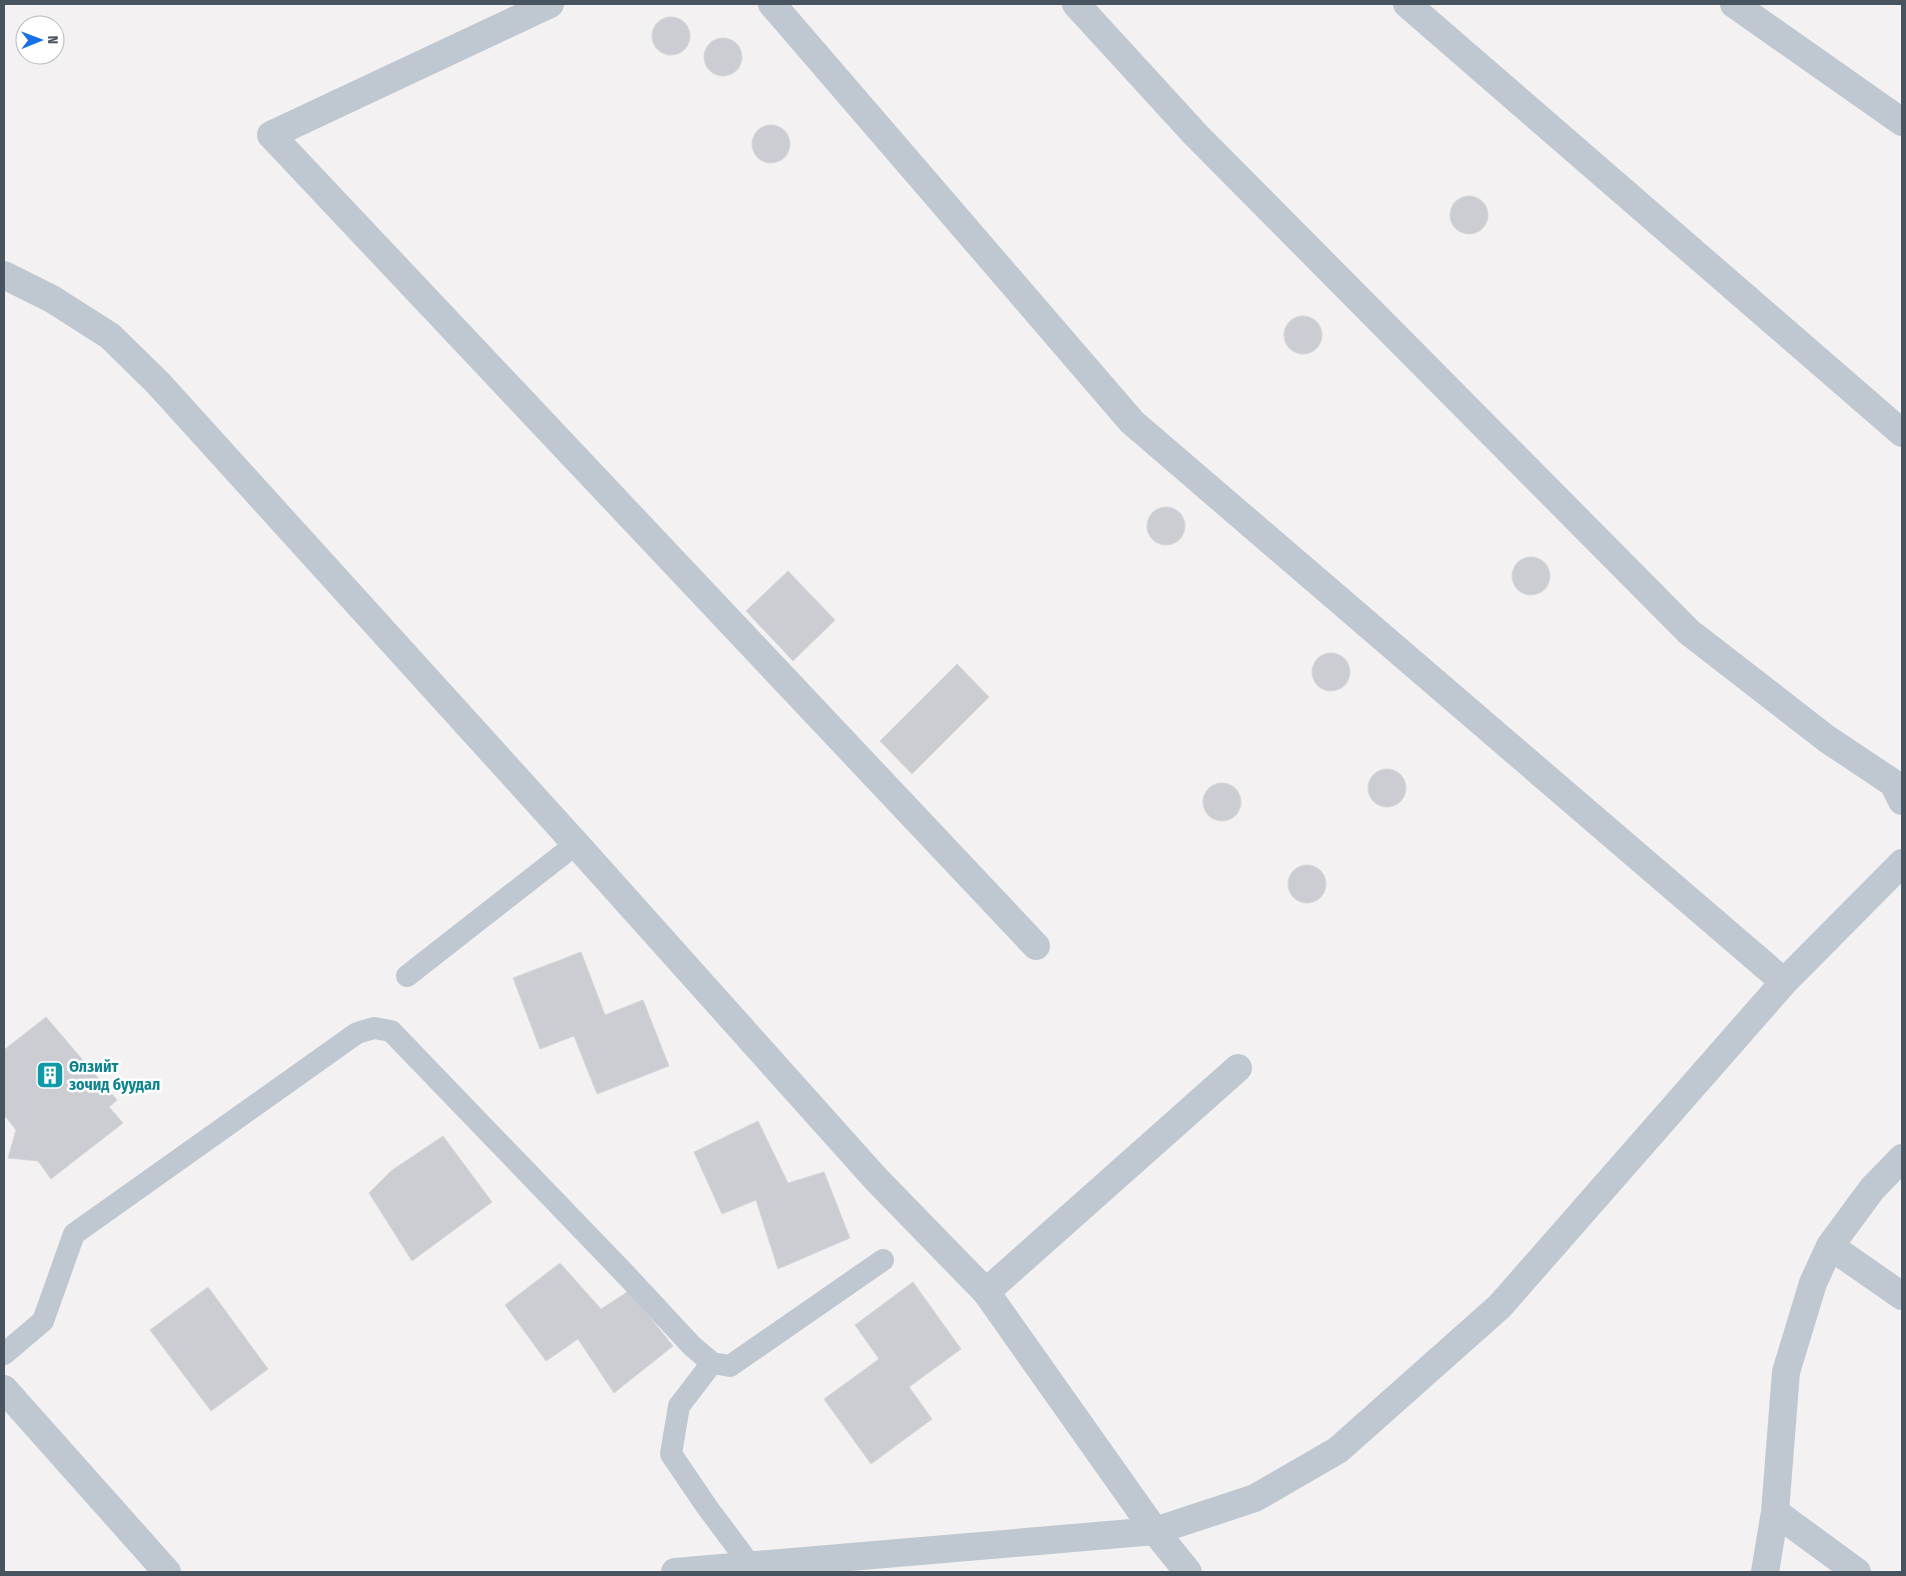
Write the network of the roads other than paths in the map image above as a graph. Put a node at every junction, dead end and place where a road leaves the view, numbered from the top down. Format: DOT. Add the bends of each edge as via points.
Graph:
graph roads {
  1 [pos="550,4"];
  2 [pos="772,4"];
  3 [pos="1076,4"];
  4 [pos="1408,4"];
  5 [pos="1734,4"];
  6 [pos="1902,122"];
  7 [pos="4,275"];
  8 [pos="1902,433"];
  9 [pos="1902,801"];
  10 [pos="576,844"];
  11 [pos="1902,864"];
  12 [pos="1036,946"];
  13 [pos="407,976"];
  14 [pos="1784,982"];
  15 [pos="1238,1068"];
  16 [pos="1902,1158"];
  17 [pos="1830,1246"];
  18 [pos="883,1260"];
  19 [pos="986,1292"];
  20 [pos="1902,1296"];
  21 [pos="4,1354"];
  22 [pos="712,1363"];
  23 [pos="4,1389"];
  24 [pos="1775,1512"];
  25 [pos="1155,1531"];
  26 [pos="751,1566"];
  27 [pos="838,1566"];
  28 [pos="167,1572"];
  29 [pos="675,1572"];
  30 [pos="1188,1572"];
  31 [pos="1765,1572"];
  32 [pos="1857,1572"];
  1 -- 12 [label="street" via="271,135"];
  2 -- 14 [label="street" via="1132,422"];
  3 -- 9 [label="street" via="1196,135 1689,632 1827,739 1893,784"];
  4 -- 8 [label="street"];
  5 -- 6 [label="street"];
  7 -- 10 [label="street" via="110,336 158,383"];
  10 -- 13 [label="lane"];
  10 -- 19 [label="street" via="876,1179"];
  11 -- 14 [label="street"];
  14 -- 25 [label="street" via="1500,1306 1338,1450 1255,1498"];
  15 -- 19 [label="street"];
  16 -- 17 [label="street" via="1872,1189"];
  17 -- 20 [label="street"];
  17 -- 24 [label="street" via="1813,1283 1786,1372"];
  18 -- 22 [label="lane" via="730,1366"];
  19 -- 25 [label="street"];
  21 -- 22 [label="lane" via="43,1321 74,1234 357,1033 374,1028 391,1031 692,1346"];
  22 -- 26 [label="lane" via="679,1406 671,1454"];
  23 -- 28 [label="street"];
  24 -- 31 [label="street"];
  24 -- 32 [label="street"];
  25 -- 27 [label="street"];
  25 -- 30 [label="street"];
  26 -- 27 [label="street"];
  26 -- 29 [label="street"];
}
